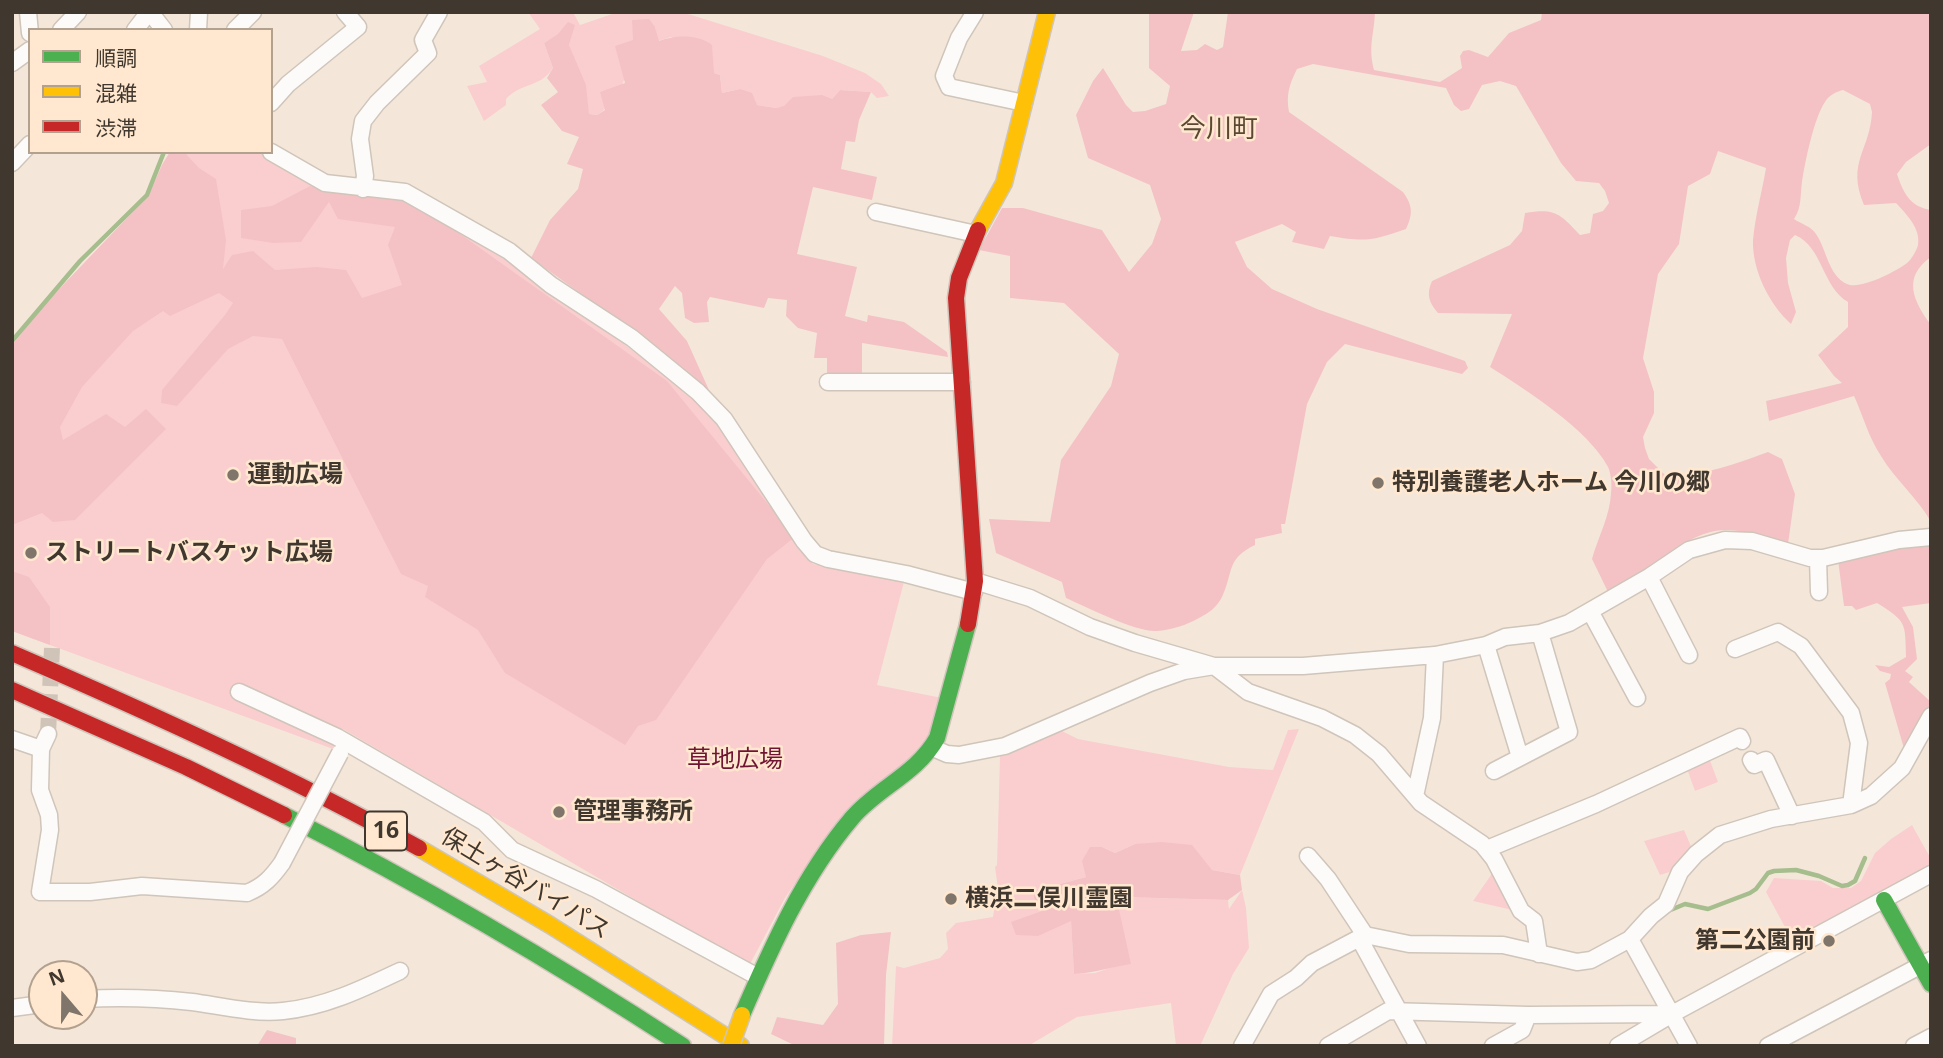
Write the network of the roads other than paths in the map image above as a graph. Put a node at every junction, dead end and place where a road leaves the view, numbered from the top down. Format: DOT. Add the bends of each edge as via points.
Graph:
graph roads {
  1 [pos="149,12"];
  2 [pos="253,12"];
  3 [pos="345,12"];
  4 [pos="439,12"];
  5 [pos="975,12"];
  6 [pos="1047,12"];
  7 [pos="137,28"];
  8 [pos="162,28"];
  9 [pos="237,28"];
  10 [pos="273,101"];
  11 [pos="1024,103"];
  12 [pos="28,146"];
  13 [pos="273,153"];
  14 [pos="12,163"];
  15 [pos="363,189"];
  16 [pos="876,212"];
  17 [pos="976,234"];
  18 [pos="828,382"];
  19 [pos="962,382"];
  20 [pos="1931,537"];
  21 [pos="1818,558"];
  22 [pos="1649,577"];
  23 [pos="975,587"];
  24 [pos="1819,592"];
  25 [pos="1590,611"];
  26 [pos="1540,633"];
  27 [pos="1486,645"];
  28 [pos="1735,649"];
  29 [pos="12,653"];
  30 [pos="1689,654"];
  31 [pos="1435,655"];
  32 [pos="1214,666"];
  33 [pos="12,690"];
  34 [pos="239,692"];
  35 [pos="1637,698"];
  36 [pos="1931,716"];
  37 [pos="48,734"];
  38 [pos="12,739"];
  39 [pos="1742,741"];
  40 [pos="343,748"];
  41 [pos="933,748"];
  42 [pos="41,749"];
  43 [pos="1520,757"];
  44 [pos="1751,760"];
  45 [pos="1494,771"];
  46 [pos="1415,796"];
  47 [pos="1851,805"];
  48 [pos="1792,816"];
  49 [pos="1487,849"];
  50 [pos="1308,856"];
  51 [pos="1931,874"];
  52 [pos="1884,900"];
  53 [pos="1362,937"];
  54 [pos="1630,939"];
  55 [pos="1539,954"];
  56 [pos="1926,963"];
  57 [pos="400,971"];
  58 [pos="758,977"];
  59 [pos="1931,984"];
  60 [pos="98,998"];
  61 [pos="1399,1010"];
  62 [pos="1528,1014"];
  63 [pos="1672,1014"];
  64 [pos="1931,1037"];
  65 [pos="683,1046"];
  66 [pos="731,1046"];
  67 [pos="741,1046"];
  68 [pos="1242,1046"];
  69 [pos="1328,1046"];
  70 [pos="1418,1046"];
  71 [pos="1493,1046"];
  72 [pos="1618,1046"];
  73 [pos="1689,1046"];
  74 [pos="1768,1046"];
  75 [pos="1914,1046"];
  1 -- 7 [label="street"];
  1 -- 8 [label="street"];
  2 -- 9 [label="street"];
  3 -- 10 [label="street" via="358,27 288,83"];
  4 -- 15 [label="street" via="423,40 428,53 363,121"];
  5 -- 11 [label="street" via="959,38 945,81 949,87"];
  6 -- 11 [label="main road"];
  11 -- 17 [label="main road" via="1004,183"];
  12 -- 14 [label="street"];
  13 -- 15 [label="street" via="325,183"];
  15 -- 23 [label="street" via="405,192 454,219 509,251 551,285 632,338 724,419 815,554"];
  16 -- 17 [label="street"];
  17 -- 19 [label="main road" via="958,278 956,298"];
  18 -- 19 [label="street"];
  19 -- 23 [label="main road"];
  20 -- 21 [label="street"];
  21 -- 22 [label="street" via="1752,541 1725,540 1689,551"];
  21 -- 24 [label="street"];
  22 -- 25 [label="street"];
  22 -- 30 [label="street"];
  23 -- 32 [label="street" via="1030,598 1101,631"];
  23 -- 41 [label="main road"];
  25 -- 26 [label="street"];
  25 -- 35 [label="street"];
  26 -- 27 [label="street" via="1505,637"];
  26 -- 43 [label="street" via="1569,732"];
  27 -- 31 [label="street"];
  27 -- 43 [label="street"];
  28 -- 47 [label="street" via="1778,632 1801,646 1851,713 1859,743"];
  29 -- 67 [label="main road, 保土ヶ谷バイパス / 16" via="258,764 433,855"];
  31 -- 32 [label="street" via="1303,666"];
  31 -- 46 [label="street" via="1432,718"];
  32 -- 41 [label="street" via="1150,682 1005,746 959,755"];
  32 -- 46 [label="street" via="1248,692 1355,735 1379,754"];
  33 -- 65 [label="main road, 16" via="273,808 421,886"];
  34 -- 40 [label="street"];
  36 -- 47 [label="street" via="1902,768 1871,796"];
  37 -- 42 [label="street"];
  38 -- 42 [label="street"];
  39 -- 49 [label="street" via="1740,737"];
  40 -- 42 [label="street, bridge" via="282,863 261,887 247,892 142,886 40,892 50,830 40,790"];
  40 -- 58 [label="street" via="484,822 512,850 596,889"];
  41 -- 58 [label="main road" via="874,797 836,837 794,902"];
  43 -- 45 [label="street"];
  44 -- 48 [label="street" via="1754,765 1766,760"];
  46 -- 49 [label="street"];
  47 -- 48 [label="street"];
  48 -- 54 [label="street" via="1720,835 1696,853 1680,872 1666,904"];
  49 -- 55 [label="street" via="1521,911 1534,921"];
  50 -- 53 [label="street" via="1328,879"];
  51 -- 52 [label="street"];
  52 -- 56 [label="main road"];
  52 -- 63 [label="street"];
  53 -- 55 [label="street" via="1409,944 1503,946"];
  53 -- 61 [label="street"];
  53 -- 68 [label="street" via="1312,962 1271,994"];
  54 -- 55 [label="street" via="1591,960 1577,962"];
  54 -- 63 [label="street"];
  56 -- 59 [label="main road"];
  56 -- 74 [label="street"];
  57 -- 60 [label="street" via="338,999 283,1011"];
  58 -- 66 [label="main road, bridge"];
  61 -- 62 [label="street"];
  61 -- 69 [label="street" via="1388,1011"];
  61 -- 70 [label="street"];
  62 -- 63 [label="street"];
  62 -- 71 [label="street" via="1522,1030"];
  63 -- 72 [label="street"];
  63 -- 73 [label="street"];
  64 -- 75 [label="street"];
}
